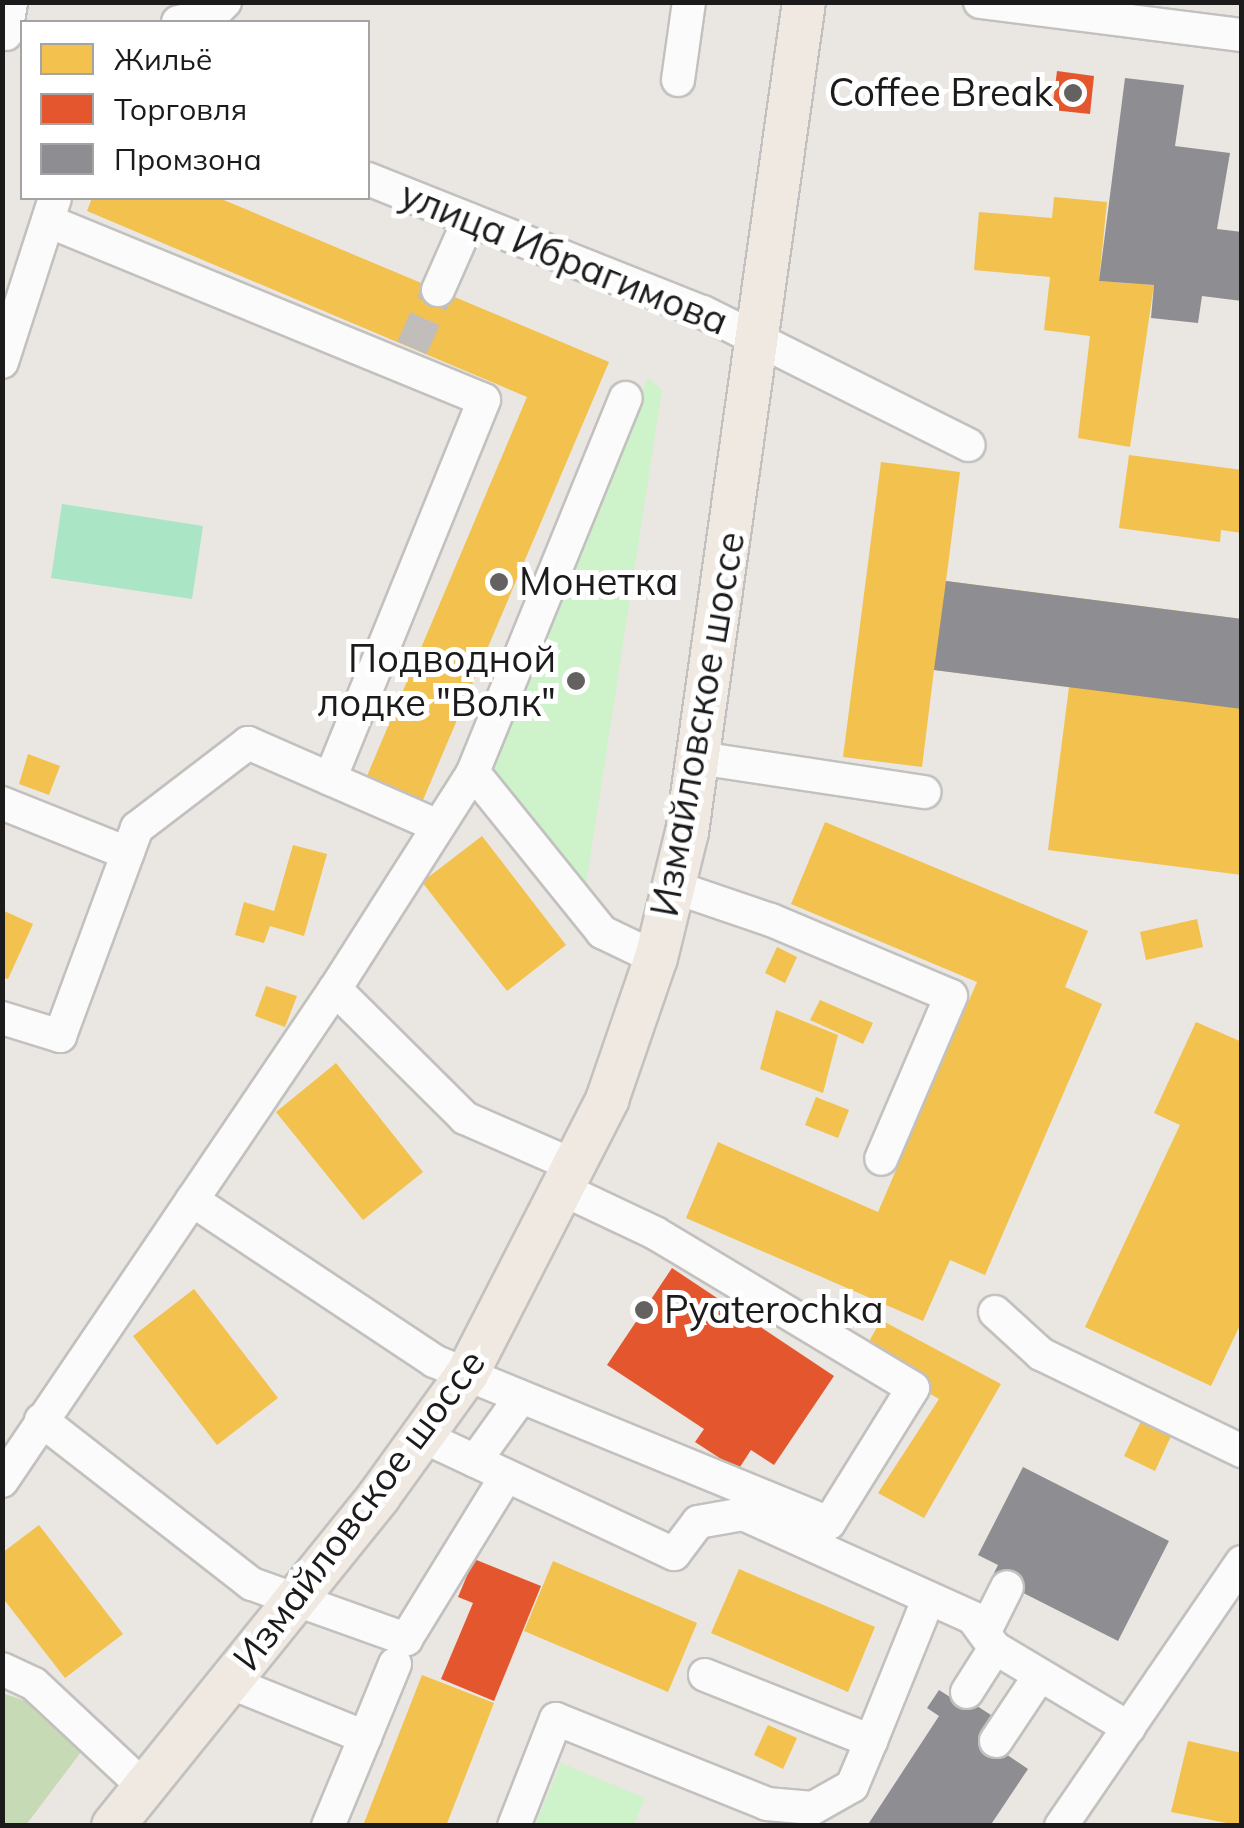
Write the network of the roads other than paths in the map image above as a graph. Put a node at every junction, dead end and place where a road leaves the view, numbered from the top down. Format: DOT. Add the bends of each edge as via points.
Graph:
graph roads {
  1 [pos="225,2"];
  2 [pos="689,2"];
  3 [pos="804,2"];
  4 [pos="980,2"];
  5 [pos="1101,10"];
  6 [pos="187,20"];
  7 [pos="1242,35"];
  8 [pos="678,80"];
  9 [pos="370,181"];
  10 [pos="51,209"];
  11 [pos="469,220"];
  12 [pos="438,290"];
  13 [pos="760,337"];
  14 [pos="2,362"];
  15 [pos="626,398"];
  16 [pos="969,444"];
  17 [pos="699,758"];
  18 [pos="473,772"];
  19 [pos="330,778"];
  20 [pos="924,792"];
  21 [pos="2,803"];
  22 [pos="436,825"];
  23 [pos="126,853"];
  24 [pos="674,887"];
  25 [pos="656,958"];
  26 [pos="335,990"];
  27 [pos="2,1018"];
  28 [pos="881,1160"];
  29 [pos="572,1179"];
  30 [pos="192,1200"];
  31 [pos="996,1312"];
  32 [pos="467,1374"];
  33 [pos="519,1400"];
  34 [pos="41,1420"];
  35 [pos="424,1437"];
  36 [pos="1242,1451"];
  37 [pos="474,1461"];
  38 [pos="505,1478"];
  39 [pos="2,1480"];
  40 [pos="1242,1562"];
  41 [pos="1007,1588"];
  42 [pos="296,1598"];
  43 [pos="928,1600"];
  44 [pos="990,1641"];
  45 [pos="394,1664"];
  46 [pos="2,1669"];
  47 [pos="705,1675"];
  48 [pos="1040,1675"];
  49 [pos="228,1682"];
  50 [pos="967,1692"];
  51 [pos="1130,1728"];
  52 [pos="365,1736"];
  53 [pos="871,1741"];
  54 [pos="996,1741"];
  55 [pos="144,1787"];
  56 [pos="727,1790"];
  57 [pos="113,1826"];
  58 [pos="328,1826"];
  59 [pos="514,1826"];
  60 [pos="763,1826"];
  61 [pos="1061,1826"];
  1 -- 6 [label="street" via="213,14"];
  2 -- 8 [label="street"];
  3 -- 13 [label="main road, Измайловское шоссе"];
  4 -- 5 [label="street"];
  5 -- 7 [label="street"];
  9 -- 11 [label="street, улица Ибрагимова"];
  10 -- 14 [label="street"];
  10 -- 19 [label="street" via="407,357 484,400"];
  11 -- 12 [label="street"];
  11 -- 13 [label="street, улица Ибрагимова"];
  13 -- 16 [label="street, улица Ибрагимова" via="894,412"];
  13 -- 17 [label="main road, Измайловское шоссе"];
  15 -- 18 [label="street"];
  17 -- 20 [label="street"];
  17 -- 24 [label="main road, Измайловское шоссе"];
  18 -- 22 [label="street"];
  18 -- 25 [label="street" via="602,932"];
  19 -- 22 [label="street"];
  19 -- 23 [label="street" via="248,744 137,828"];
  21 -- 23 [label="street"];
  22 -- 26 [label="street"];
  23 -- 27 [label="street" via="60,1036"];
  24 -- 25 [label="main road, Измайловское шоссе"];
  24 -- 28 [label="street" via="951,996"];
  25 -- 29 [label="main road, Измайловское шоссе"];
  26 -- 29 [label="street" via="465,1118"];
  26 -- 30 [label="street"];
  29 -- 32 [label="main road, Измайловское шоссе"];
  29 -- 33 [label="street" via="913,1388 829,1523"];
  30 -- 32 [label="street" via="405,1343"];
  30 -- 34 [label="street"];
  31 -- 36 [label="street" via="1042,1354"];
  32 -- 33 [label="street"];
  32 -- 35 [label="main road, Измайловское шоссе"];
  33 -- 37 [label="street"];
  34 -- 39 [label="street"];
  34 -- 42 [label="street" via="252,1584"];
  35 -- 37 [label="street"];
  35 -- 42 [label="main road, Измайловское шоссе"];
  37 -- 38 [label="street"];
  38 -- 42 [label="street" via="406,1639"];
  38 -- 43 [label="street" via="674,1554 698,1522 744,1514"];
  40 -- 51 [label="street"];
  41 -- 44 [label="street"];
  42 -- 49 [label="main road, Измайловское шоссе"];
  43 -- 44 [label="street" via="973,1618"];
  43 -- 53 [label="street"];
  44 -- 48 [label="street"];
  44 -- 50 [label="street"];
  45 -- 52 [label="street"];
  46 -- 55 [label="street" via="34,1684"];
  47 -- 53 [label="street"];
  48 -- 51 [label="street"];
  48 -- 54 [label="street"];
  49 -- 52 [label="street"];
  49 -- 55 [label="main road, Измайловское шоссе"];
  51 -- 61 [label="street"];
  52 -- 58 [label="street"];
  53 -- 56 [label="street" via="852,1786 813,1808 766,1804"];
  55 -- 57 [label="main road, Измайловское шоссе"];
  56 -- 59 [label="street" via="556,1719"];
  56 -- 60 [label="street"];
}
